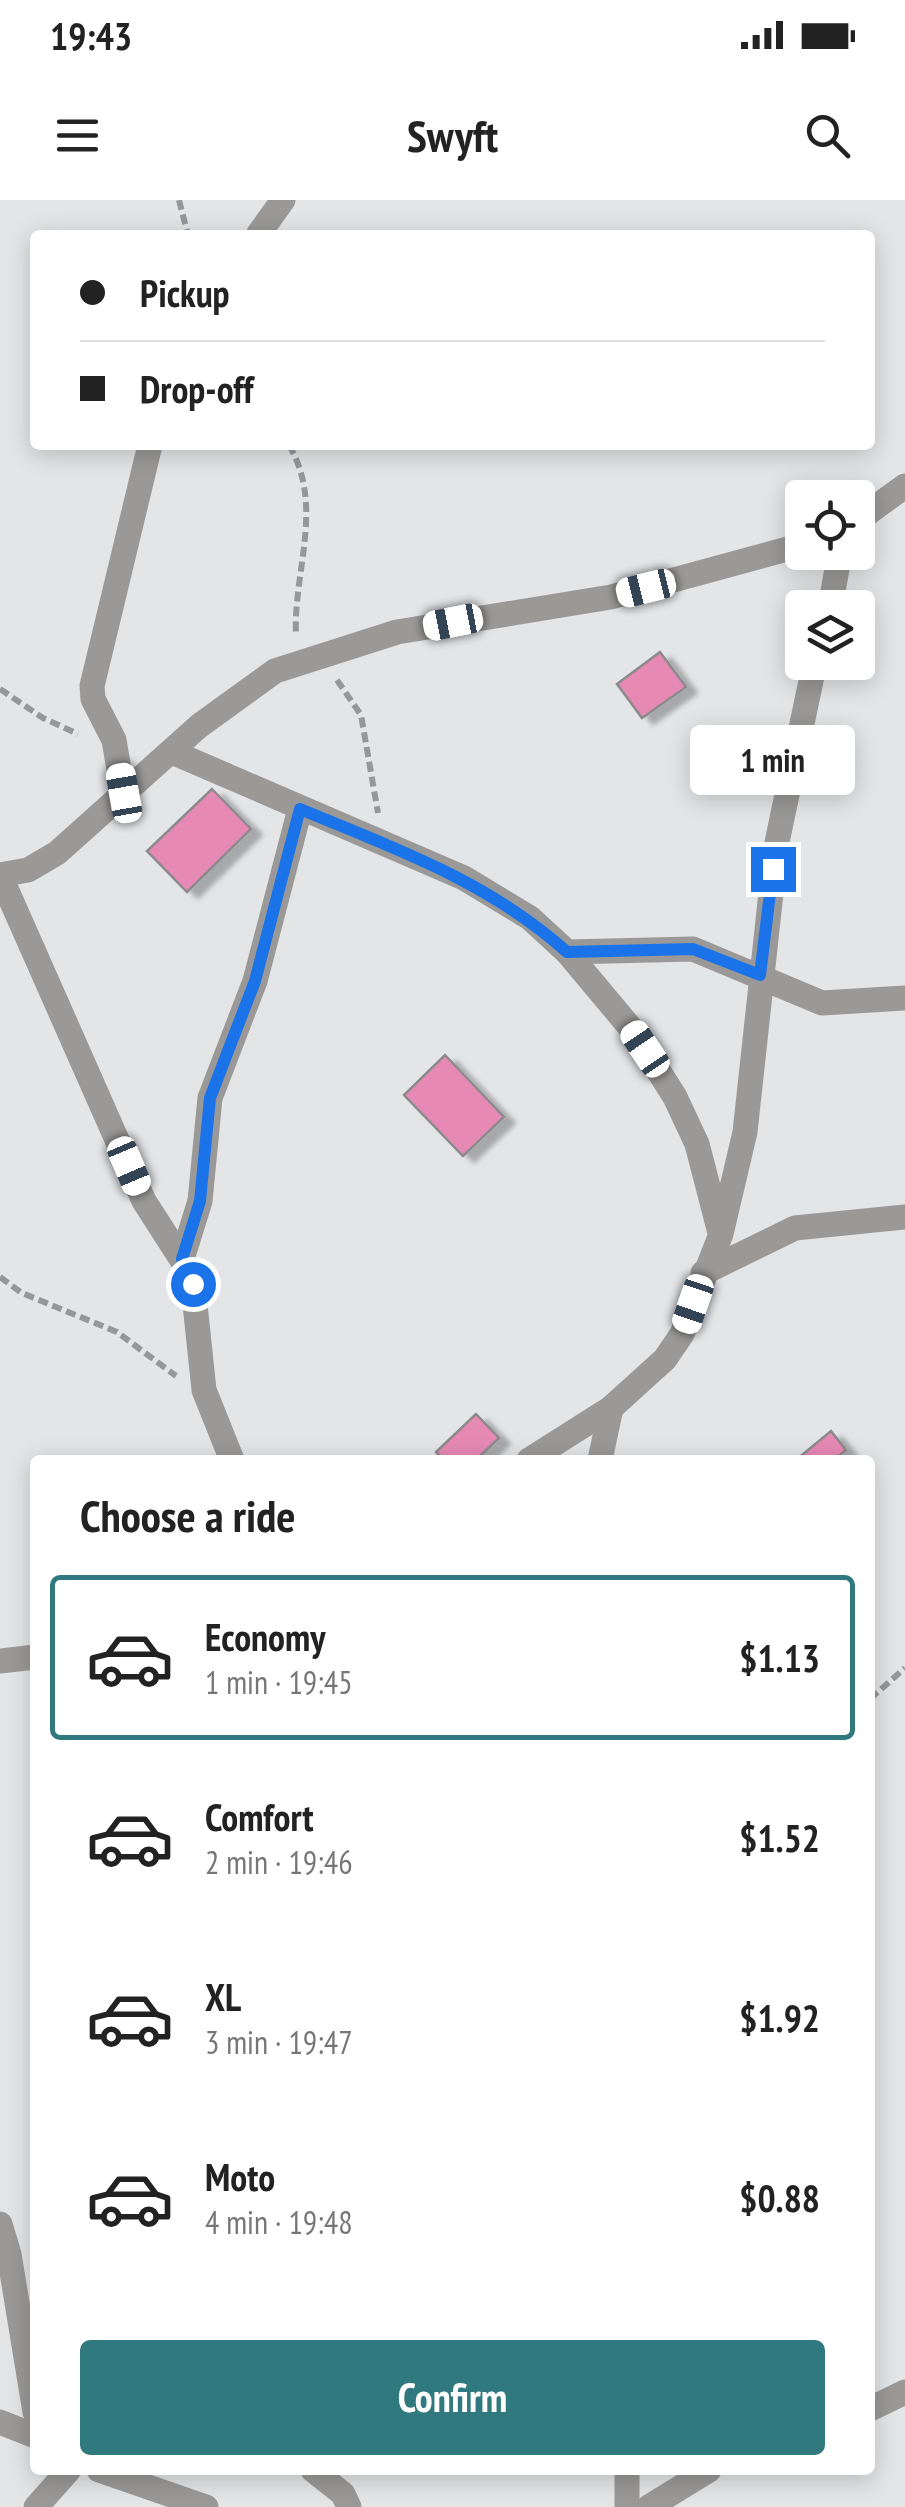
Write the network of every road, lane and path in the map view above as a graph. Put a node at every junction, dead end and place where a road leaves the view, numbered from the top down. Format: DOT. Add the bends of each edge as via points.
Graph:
graph roads {
  1 [pos="180,200"];
  2 [pos="284,200"];
  3 [pos="187,230"];
  4 [pos="262,230"];
  5 [pos="149,450"];
  6 [pos="291,450"];
  7 [pos="905,486"];
  8 [pos="875,508"];
  9 [pos="785,550"];
  10 [pos="317,658"];
  11 [pos="811,680"];
  12 [pos="0,689"];
  13 [pos="114,740"];
  14 [pos="172,752"];
  15 [pos="124,793"];
  16 [pos="300,809"];
  17 [pos="382,844"];
  18 [pos="0,875"];
  19 [pos="567,952"];
  20 [pos="760,975"];
  21 [pos="905,998"];
  22 [pos="905,1217"];
  23 [pos="720,1234"];
  24 [pos="182,1259"];
  25 [pos="703,1273"];
  26 [pos="0,1277"];
  27 [pos="204,1390"];
  28 [pos="612,1408"];
  29 [pos="230,1455"];
  30 [pos="538,1455"];
  31 [pos="601,1455"];
  32 [pos="30,1658"];
  33 [pos="0,1661"];
  34 [pos="905,1668"];
  35 [pos="875,1695"];
  36 [pos="0,2224"];
  37 [pos="30,2380"];
  38 [pos="905,2392"];
  39 [pos="875,2407"];
  40 [pos="0,2422"];
  41 [pos="30,2434"];
  42 [pos="65,2475"];
  43 [pos="113,2475"];
  44 [pos="319,2475"];
  45 [pos="627,2475"];
  46 [pos="701,2475"];
  47 [pos="36,2507"];
  48 [pos="206,2507"];
  49 [pos="349,2507"];
  50 [pos="628,2507"];
  51 [pos="649,2507"];
  1 -- 3 [label="path"];
  2 -- 4 [label="street"];
  5 -- 13 [label="street" via="92,686"];
  6 -- 10 [label="path" via="308,502 296,636"];
  7 -- 8 [label="street"];
  9 -- 10 [label="street" via="611,597 396,632"];
  10 -- 14 [label="street" via="258,682"];
  10 -- 17 [label="path" via="362,715"];
  11 -- 20 [label="street" via="776,847"];
  12 -- 13 [label="path" via="81,735"];
  13 -- 15 [label="street"];
  14 -- 15 [label="street"];
  14 -- 16 [label="street"];
  15 -- 18 [label="street" via="57,852 28,870"];
  16 -- 17 [label="street"];
  16 -- 24 [label="street" via="255,981 210,1098 200,1201"];
  17 -- 19 [label="street" via="500,898"];
  18 -- 24 [label="street" via="144,1202"];
  19 -- 20 [label="street" via="693,949"];
  19 -- 23 [label="street" via="634,1032 675,1096 697,1144"];
  20 -- 21 [label="street" via="822,1003"];
  20 -- 23 [label="street" via="745,1132"];
  22 -- 25 [label="street" via="796,1228"];
  23 -- 25 [label="street"];
  24 -- 27 [label="street" via="193,1284"];
  25 -- 28 [label="street" via="674,1346"];
  26 -- 27 [label="path" via="22,1293 102,1324"];
  27 -- 29 [label="street"];
  28 -- 30 [label="street"];
  28 -- 31 [label="street"];
  32 -- 33 [label="street"];
  34 -- 35 [label="path"];
  36 -- 37 [label="street"];
  38 -- 39 [label="street"];
  40 -- 41 [label="street"];
  42 -- 47 [label="street"];
  43 -- 48 [label="street"];
  44 -- 49 [label="street"];
  45 -- 50 [label="street"];
  46 -- 51 [label="street"];
}
